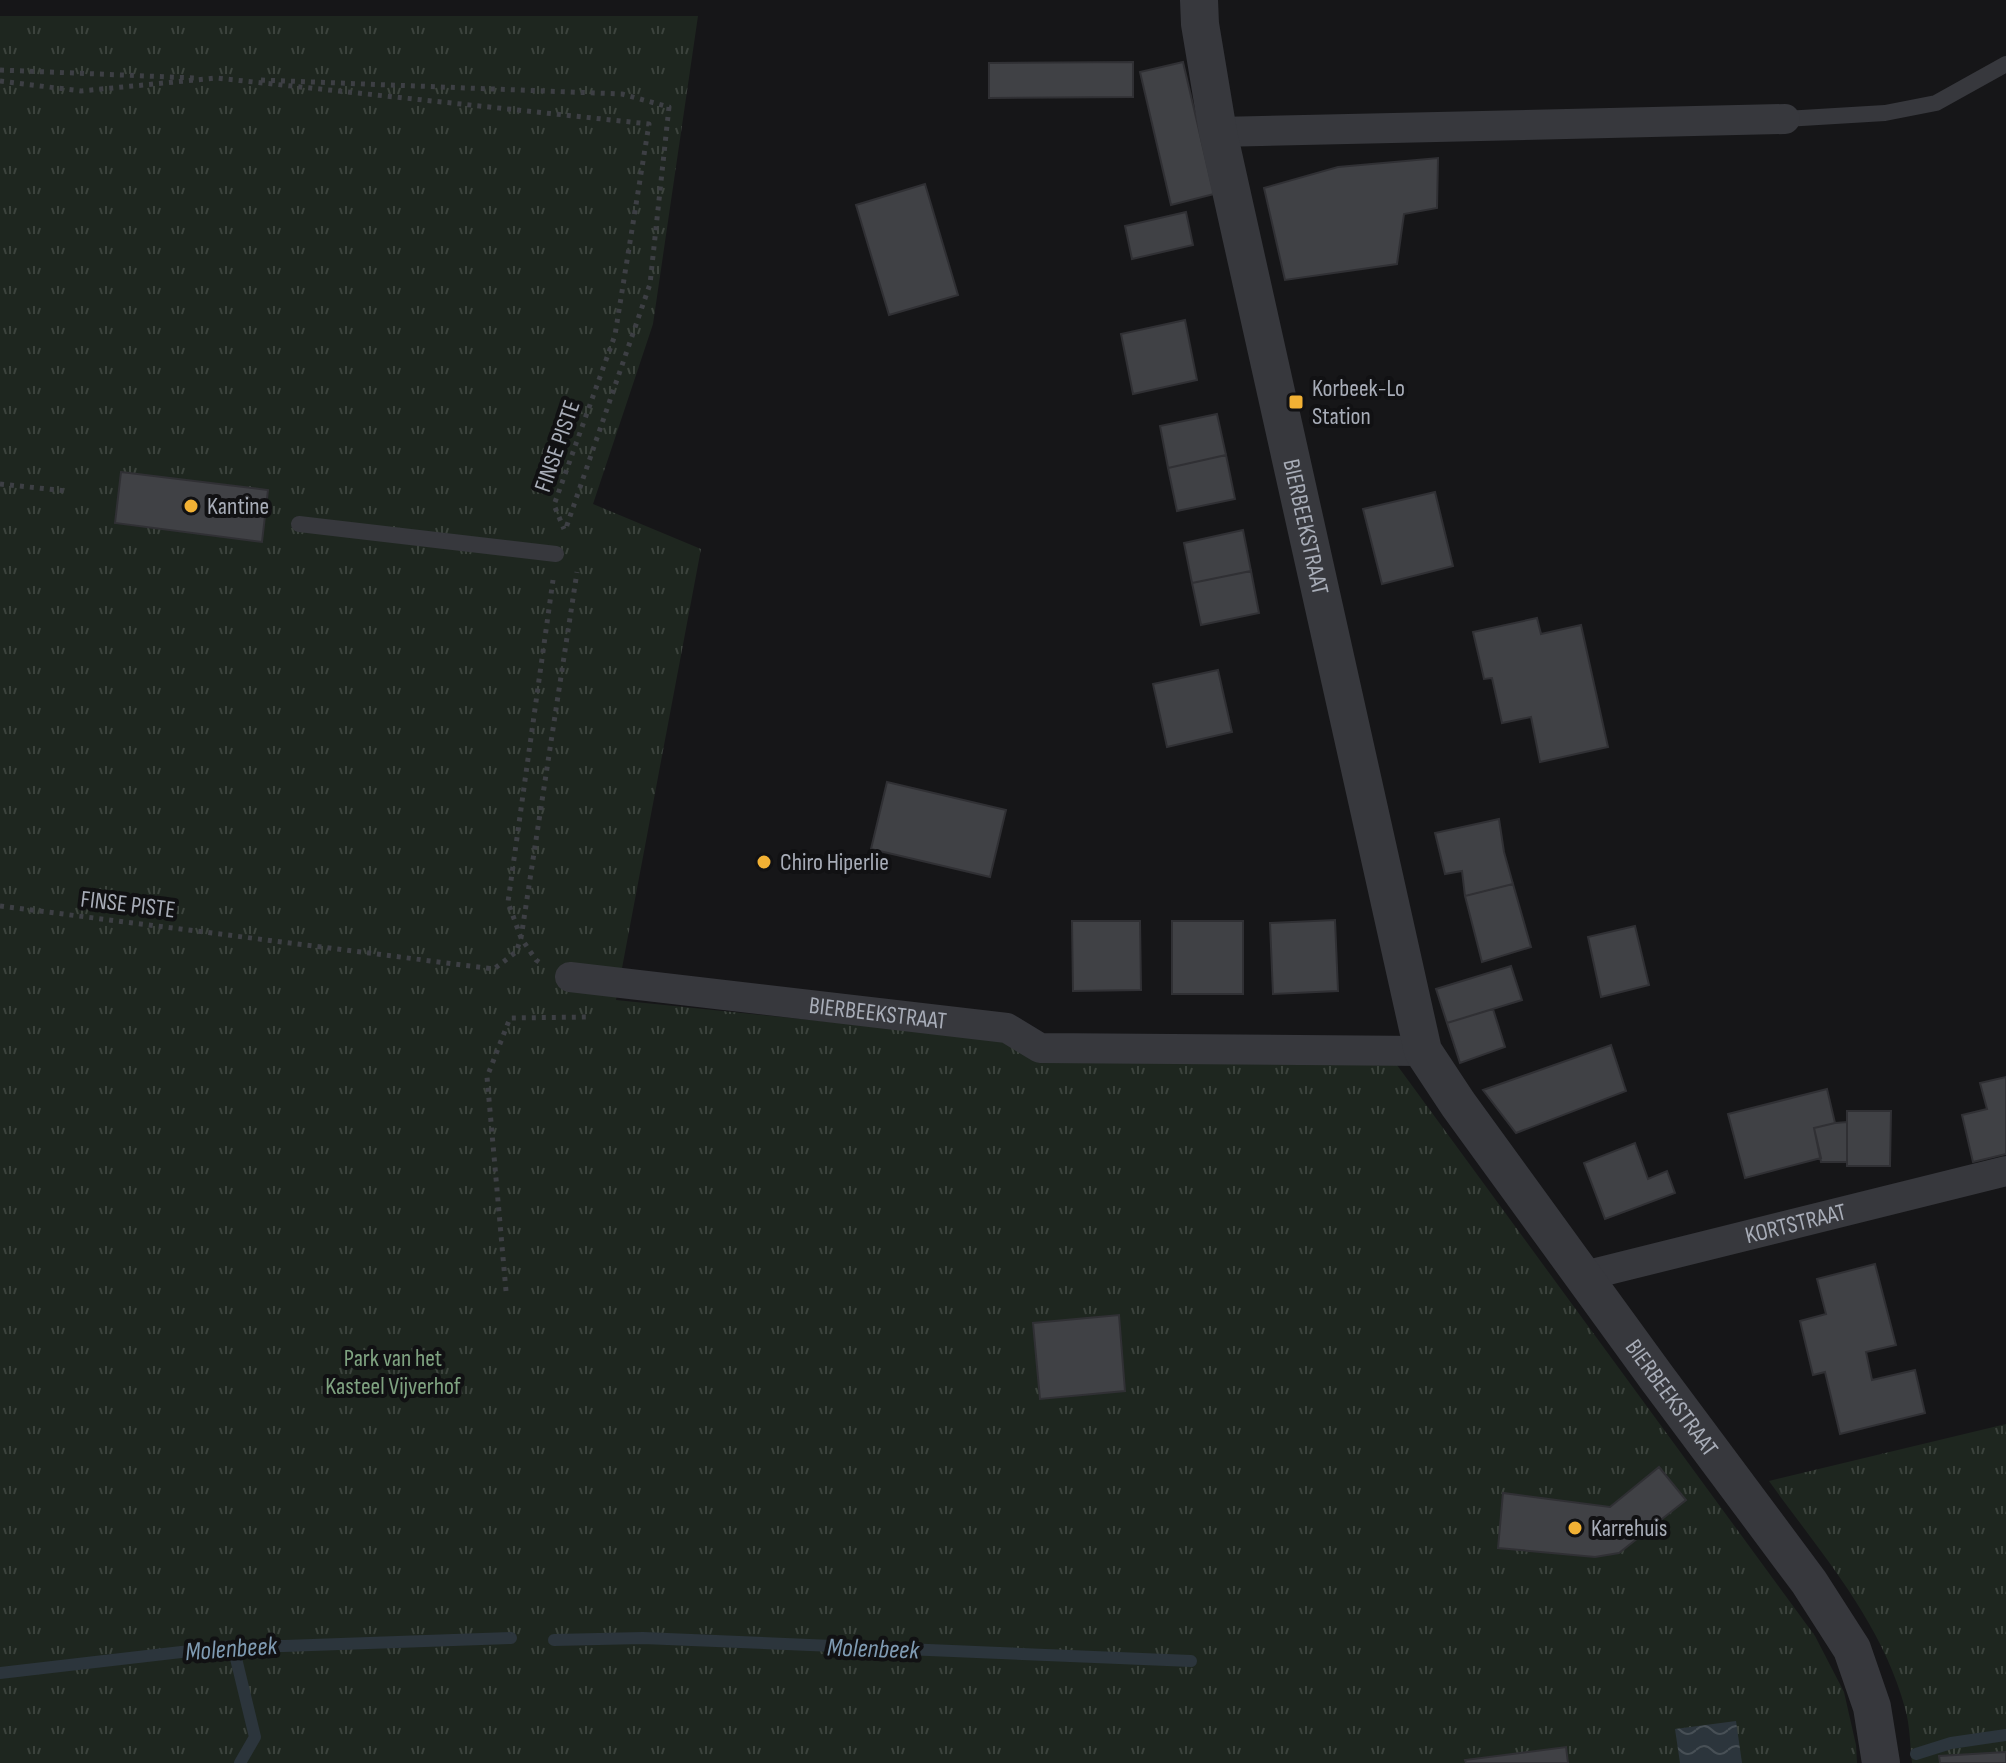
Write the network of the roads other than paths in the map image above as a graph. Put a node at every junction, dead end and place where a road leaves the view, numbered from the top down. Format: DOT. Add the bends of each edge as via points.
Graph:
graph roads {
  1 [pos="1199,0"];
  2 [pos="2006,64"];
  3 [pos="1785,119"];
  4 [pos="1218,132"];
  5 [pos="299,524"];
  6 [pos="556,554"];
  7 [pos="570,977"];
  8 [pos="1423,1051"];
  9 [pos="2006,1171"];
  10 [pos="1584,1276"];
  11 [pos="1881,1763"];
  1 -- 4 [label="street, BIERBEEKSTRAAT"];
  2 -- 3 [label="lane" via="1936,103 1885,113"];
  3 -- 4 [label="street"];
  4 -- 8 [label="street, BIERBEEKSTRAAT"];
  5 -- 6 [label="lane"];
  7 -- 8 [label="street, BIERBEEKSTRAAT" via="1007,1028 1040,1048"];
  8 -- 10 [label="street, BIERBEEKSTRAAT"];
  9 -- 10 [label="street, KORTSTRAAT"];
  10 -- 11 [label="street, BIERBEEKSTRAAT" via="1809,1582 1852,1649 1872,1707"];
}
